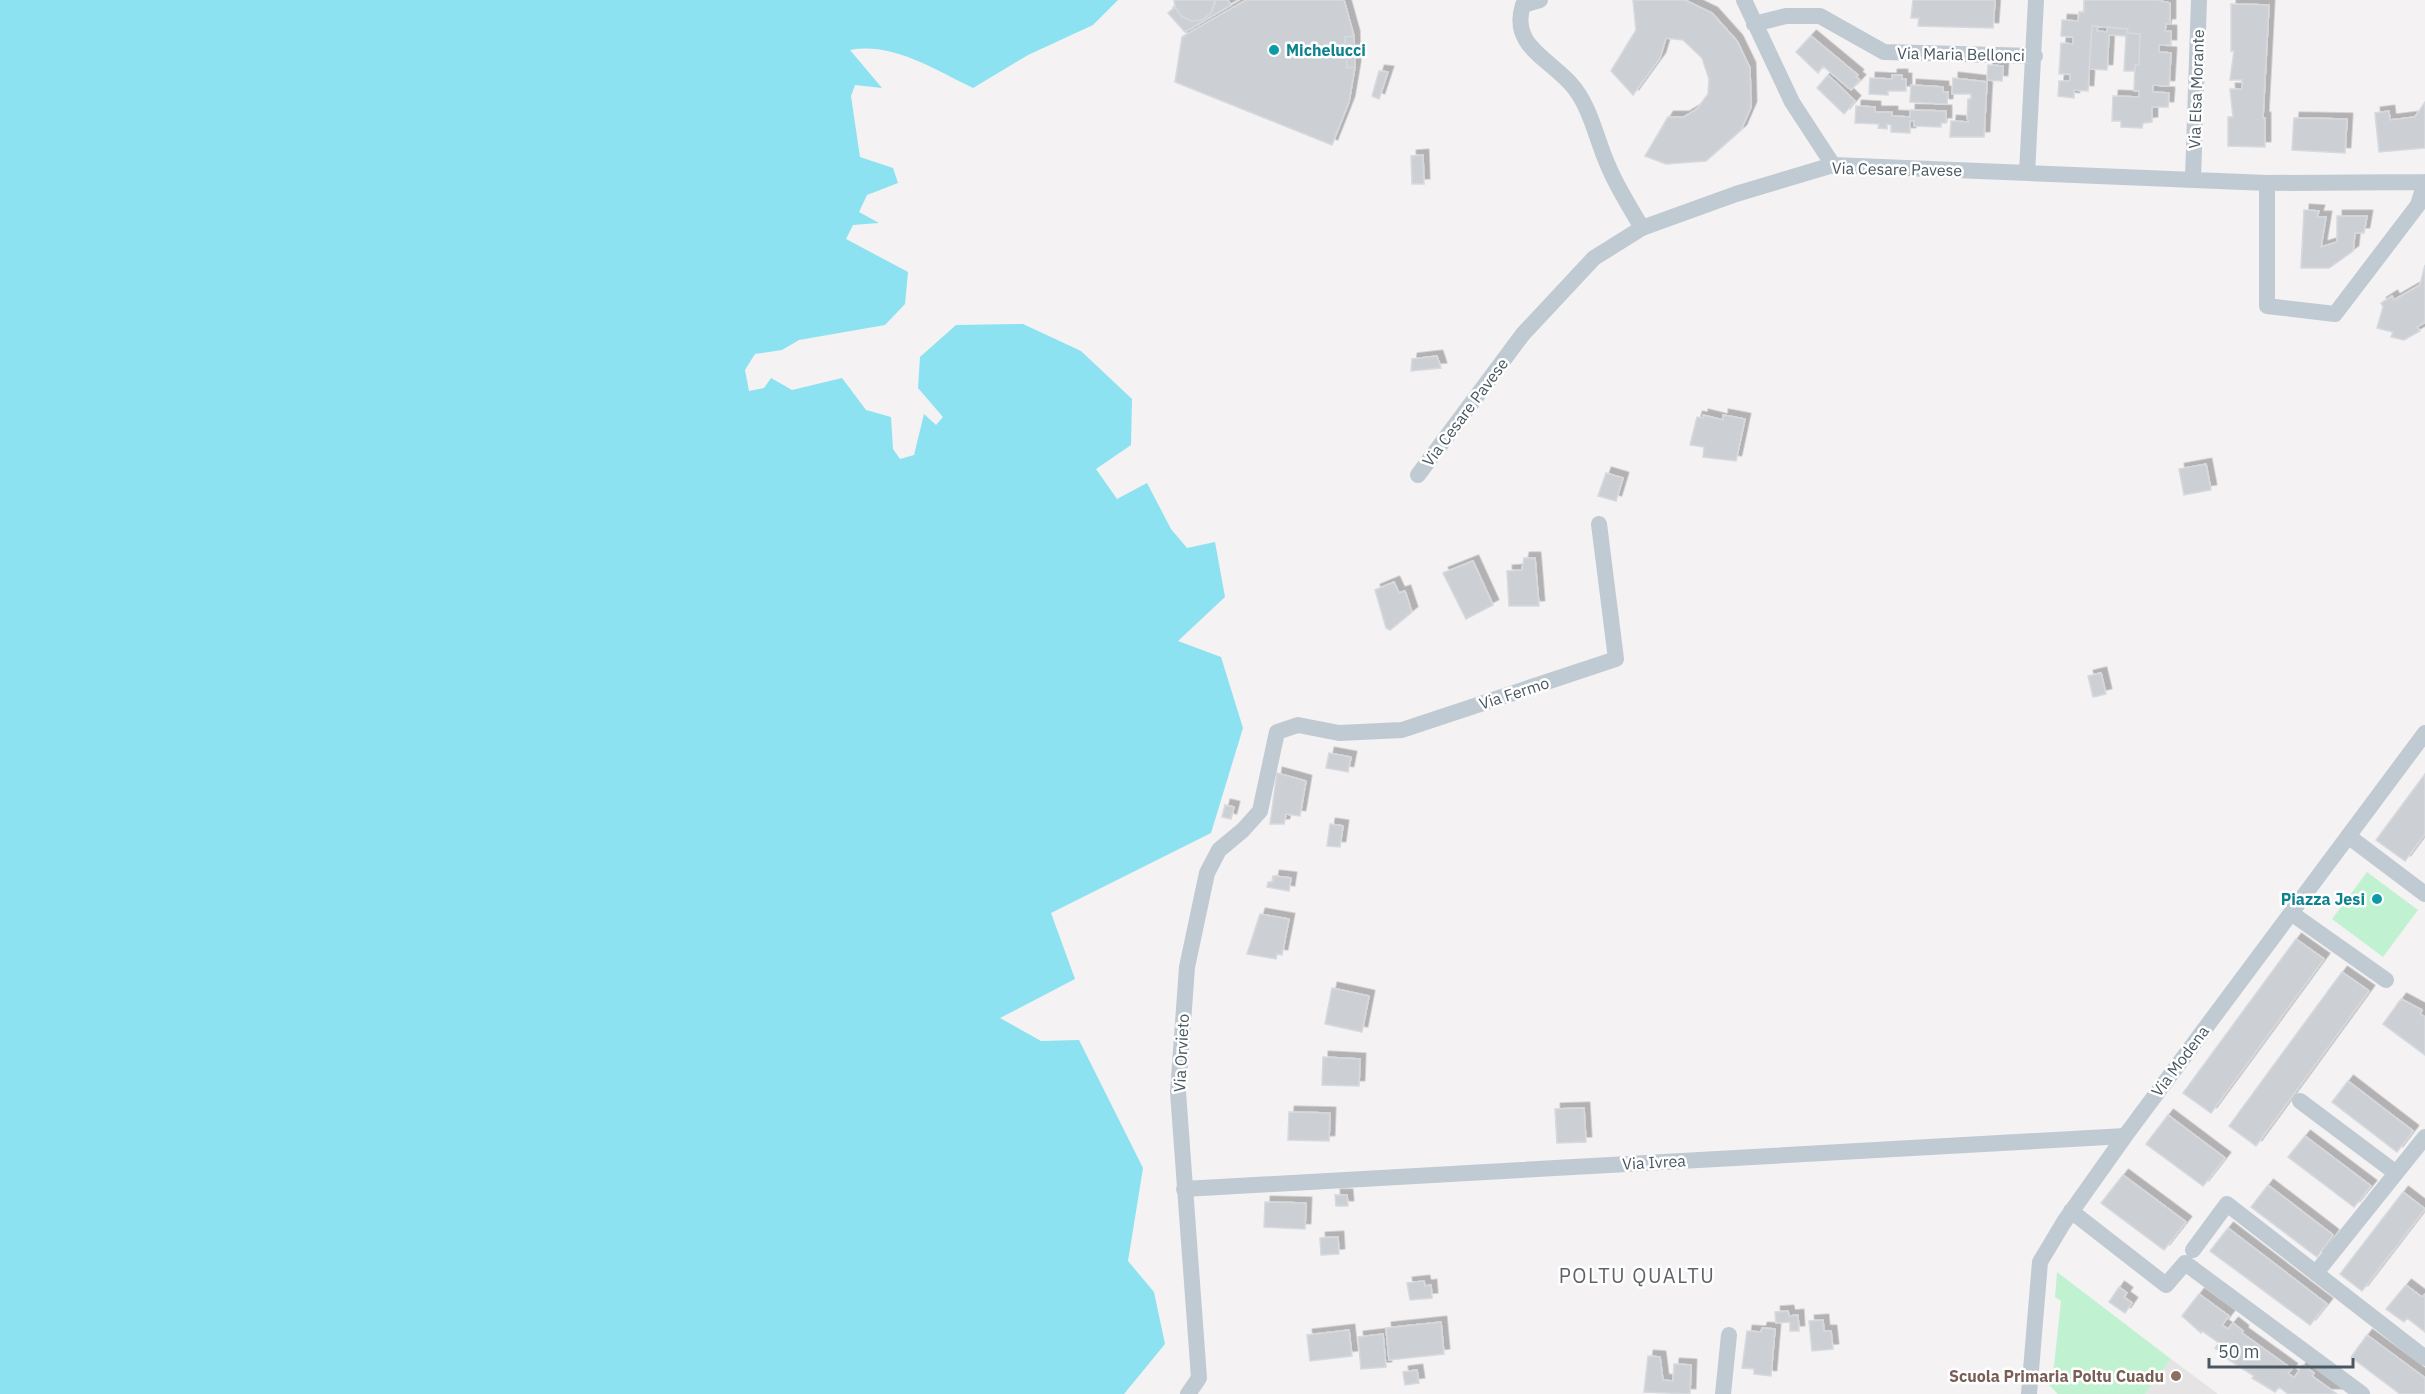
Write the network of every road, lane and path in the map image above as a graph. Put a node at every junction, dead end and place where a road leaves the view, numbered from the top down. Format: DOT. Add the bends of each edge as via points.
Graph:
graph roads {
  1 [pos="1540,0"];
  2 [pos="1744,0"];
  3 [pos="2036,0"];
  4 [pos="2199,0"];
  5 [pos="1754,24"];
  6 [pos="2035,56"];
  7 [pos="1833,165"];
  8 [pos="2027,173"];
  9 [pos="2193,178"];
  10 [pos="2425,182"];
  11 [pos="2267,183"];
  12 [pos="1642,228"];
  13 [pos="1418,475"];
  14 [pos="1599,524"];
  15 [pos="1277,732"];
  16 [pos="2425,733"];
  17 [pos="2348,836"];
  18 [pos="2425,894"];
  19 [pos="2291,913"];
  20 [pos="2386,980"];
  21 [pos="2300,1101"];
  22 [pos="2124,1136"];
  23 [pos="2425,1137"];
  24 [pos="2396,1173"];
  25 [pos="1184,1189"];
  26 [pos="2071,1211"];
  27 [pos="2193,1250"];
  28 [pos="2316,1273"];
  29 [pos="1729,1335"];
  30 [pos="2425,1358"];
  31 [pos="1202,1386"];
  32 [pos="1188,1394"];
  33 [pos="1723,1394"];
  34 [pos="2029,1394"];
  35 [pos="2362,1394"];
  1 -- 12 [label="street" via="1523,5 1518,20 1523,40 1582,99 1608,166"];
  2 -- 5 [label="street"];
  3 -- 6 [label="street"];
  4 -- 9 [label="street, Via Elsa Morante"];
  5 -- 6 [label="street, Via Maria Bellonci" via="1786,16 1820,16 1884,52"];
  5 -- 7 [label="street" via="1792,102"];
  6 -- 8 [label="street"];
  7 -- 8 [label="street, Via Cesare Pavese"];
  7 -- 12 [label="street, Via Cesare Pavese"];
  8 -- 9 [label="street, Via Cesare Pavese"];
  9 -- 11 [label="street, Via Cesare Pavese"];
  10 -- 11 [label="street, Via Cesare Pavese"];
  10 -- 11 [label="street" via="2418,205 2335,314 2267,306"];
  12 -- 13 [label="street, Via Cesare Pavese" via="1594,258 1523,334"];
  14 -- 15 [label="street, Via Fermo" via="1616,659 1402,730 1339,733 1298,725"];
  15 -- 25 [label="street, Via Orvieto" via="1260,811 1219,850 1207,873 1190,956 1178,1092"];
  16 -- 17 [label="street, Via Modena"];
  17 -- 18 [label="street"];
  17 -- 19 [label="street, Via Modena"];
  19 -- 20 [label="street"];
  19 -- 22 [label="street, Via Modena"];
  21 -- 24 [label="street"];
  22 -- 25 [label="street, Via Ivrea"];
  22 -- 26 [label="street, Via Modena"];
  23 -- 24 [label="street"];
  24 -- 28 [label="street"];
  25 -- 31 [label="street, Via Orvieto"];
  26 -- 34 [label="street, Via Modena" via="2040,1262"];
  26 -- 35 [label="street" via="2166,1285 2185,1263"];
  27 -- 28 [label="street" via="2227,1204"];
  28 -- 30 [label="street"];
  29 -- 33 [label="street"];
  31 -- 32 [label="street, Via Orvieto"];
}
